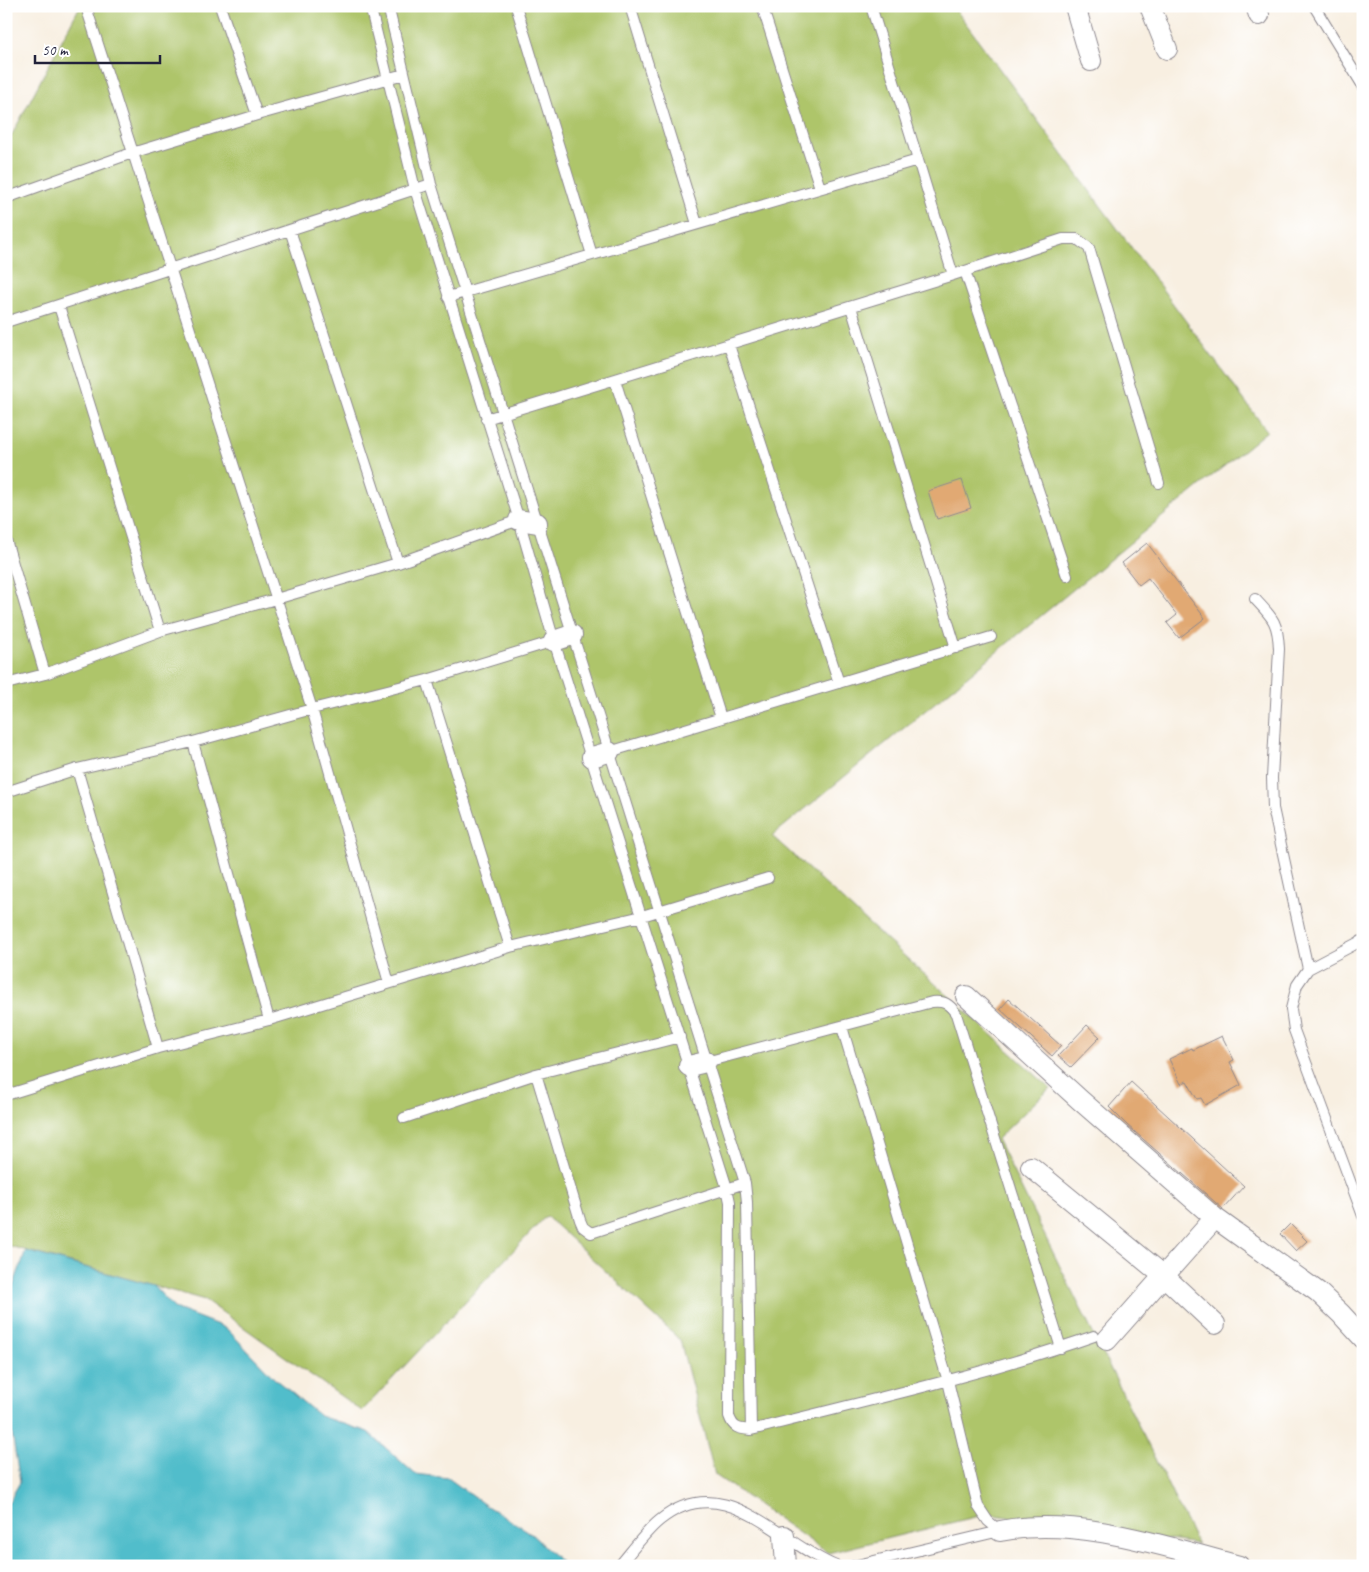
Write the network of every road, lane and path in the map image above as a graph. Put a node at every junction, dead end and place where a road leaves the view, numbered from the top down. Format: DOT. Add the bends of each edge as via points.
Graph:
graph roads {
  1 [pos="220,6"];
  2 [pos="370,6"];
  3 [pos="388,6"];
  4 [pos="516,6"];
  5 [pos="630,6"];
  6 [pos="762,6"];
  7 [pos="871,6"];
  8 [pos="1075,6"];
  9 [pos="1150,6"];
  10 [pos="1314,6"];
  11 [pos="88,13"];
  12 [pos="1166,49"];
  13 [pos="1091,62"];
  14 [pos="404,74"];
  15 [pos="387,78"];
  16 [pos="1363,86"];
  17 [pos="257,115"];
  18 [pos="132,153"];
  19 [pos="918,160"];
  20 [pos="431,184"];
  21 [pos="820,188"];
  22 [pos="415,189"];
  23 [pos="6,198"];
  24 [pos="698,224"];
  25 [pos="290,230"];
  26 [pos="592,255"];
  27 [pos="170,268"];
  28 [pos="965,271"];
  29 [pos="953,275"];
  30 [pos="465,292"];
  31 [pos="448,296"];
  32 [pos="59,306"];
  33 [pos="851,307"];
  34 [pos="6,322"];
  35 [pos="729,345"];
  36 [pos="616,380"];
  37 [pos="503,414"];
  38 [pos="486,419"];
  39 [pos="1159,483"];
  40 [pos="528,521"];
  41 [pos="6,540"];
  42 [pos="398,563"];
  43 [pos="1067,576"];
  44 [pos="276,599"];
  45 [pos="1254,599"];
  46 [pos="160,631"];
  47 [pos="991,637"];
  48 [pos="563,638"];
  49 [pos="956,648"];
  50 [pos="45,674"];
  51 [pos="427,680"];
  52 [pos="839,683"];
  53 [pos="6,684"];
  54 [pos="312,709"];
  55 [pos="722,718"];
  56 [pos="194,742"];
  57 [pos="600,754"];
  58 [pos="77,769"];
  59 [pos="6,792"];
  60 [pos="768,878"];
  61 [pos="659,911"];
  62 [pos="642,916"];
  63 [pos="1363,940"];
  64 [pos="510,947"];
  65 [pos="1308,969"];
  66 [pos="389,983"];
  67 [pos="966,996"];
  68 [pos="268,1020"];
  69 [pos="842,1027"];
  70 [pos="680,1037"];
  71 [pos="158,1048"];
  72 [pos="697,1064"];
  73 [pos="536,1074"];
  74 [pos="6,1095"];
  75 [pos="404,1118"];
  76 [pos="1031,1167"];
  77 [pos="745,1183"];
  78 [pos="727,1188"];
  79 [pos="1363,1216"];
  80 [pos="1215,1218"];
  81 [pos="1164,1276"];
  82 [pos="1215,1324"];
  83 [pos="1101,1338"];
  84 [pos="1363,1338"];
  85 [pos="1061,1348"];
  86 [pos="948,1381"];
  87 [pos="751,1430"];
  88 [pos="1000,1531"];
  89 [pos="784,1536"];
  90 [pos="619,1566"];
  91 [pos="786,1566"];
  92 [pos="836,1566"];
  93 [pos="853,1566"];
  94 [pos="1238,1566"];
  1 -- 17 [label="lane"];
  2 -- 15 [label="lane"];
  3 -- 14 [label="lane"];
  4 -- 26 [label="lane"];
  5 -- 24 [label="lane"];
  6 -- 21 [label="lane"];
  7 -- 19 [label="lane"];
  8 -- 13 [label="street"];
  9 -- 12 [label="street"];
  10 -- 16 [label="lane"];
  11 -- 18 [label="lane"];
  14 -- 15 [label="lane"];
  14 -- 20 [label="lane"];
  15 -- 17 [label="lane"];
  15 -- 22 [label="lane"];
  17 -- 18 [label="lane"];
  18 -- 23 [label="lane"];
  18 -- 27 [label="lane"];
  19 -- 21 [label="lane"];
  19 -- 29 [label="lane"];
  20 -- 22 [label="lane"];
  20 -- 30 [label="lane"];
  21 -- 24 [label="lane"];
  22 -- 25 [label="lane"];
  22 -- 31 [label="lane"];
  24 -- 26 [label="lane"];
  25 -- 27 [label="lane"];
  25 -- 42 [label="lane"];
  26 -- 30 [label="lane"];
  27 -- 32 [label="lane"];
  27 -- 44 [label="lane"];
  28 -- 29 [label="lane"];
  28 -- 39 [label="lane" via="1063,239 1077,239 1089,248"];
  28 -- 43 [label="lane"];
  29 -- 33 [label="lane"];
  30 -- 31 [label="lane"];
  30 -- 37 [label="lane"];
  31 -- 38 [label="lane"];
  32 -- 34 [label="lane"];
  32 -- 46 [label="lane"];
  33 -- 35 [label="lane"];
  33 -- 49 [label="lane"];
  35 -- 36 [label="lane"];
  35 -- 52 [label="lane"];
  36 -- 37 [label="lane"];
  36 -- 55 [label="lane"];
  37 -- 38 [label="lane"];
  37 -- 40 [label="lane"];
  38 -- 40 [label="lane"];
  40 -- 42 [label="lane"];
  40 -- 48 [label="lane"];
  40 -- 48 [label="lane"];
  41 -- 50 [label="lane"];
  42 -- 44 [label="lane"];
  44 -- 46 [label="lane"];
  44 -- 54 [label="lane"];
  45 -- 65 [label="lane" via="1274,619 1279,633 1273,808"];
  46 -- 50 [label="lane"];
  47 -- 49 [label="lane"];
  48 -- 51 [label="lane"];
  48 -- 57 [label="lane"];
  48 -- 57 [label="lane"];
  49 -- 52 [label="lane"];
  50 -- 53 [label="lane"];
  51 -- 54 [label="lane"];
  51 -- 64 [label="lane"];
  52 -- 55 [label="lane"];
  54 -- 56 [label="lane"];
  54 -- 66 [label="lane"];
  55 -- 57 [label="lane"];
  56 -- 58 [label="lane"];
  56 -- 68 [label="lane"];
  57 -- 61 [label="lane"];
  57 -- 62 [label="lane"];
  58 -- 59 [label="lane"];
  58 -- 71 [label="lane"];
  60 -- 61 [label="lane"];
  61 -- 62 [label="lane"];
  61 -- 72 [label="lane"];
  62 -- 64 [label="lane"];
  62 -- 70 [label="lane"];
  63 -- 65 [label="lane"];
  64 -- 66 [label="lane"];
  65 -- 79 [label="lane" via="1297,985 1291,1009 1294,1030"];
  66 -- 68 [label="lane"];
  67 -- 80 [label="street"];
  68 -- 71 [label="lane"];
  69 -- 72 [label="lane"];
  69 -- 85 [label="lane" via="932,1002 950,1004 956,1014"];
  69 -- 86 [label="lane"];
  70 -- 72 [label="lane"];
  70 -- 73 [label="lane"];
  71 -- 74 [label="lane"];
  72 -- 77 [label="lane"];
  72 -- 78 [label="lane"];
  73 -- 75 [label="lane"];
  73 -- 78 [label="lane" via="580,1220 591,1233"];
  76 -- 81 [label="street"];
  77 -- 78 [label="lane"];
  77 -- 87 [label="lane"];
  78 -- 87 [label="lane" via="730,1202 729,1416 738,1430"];
  80 -- 81 [label="street"];
  80 -- 84 [label="street" via="1318,1292"];
  81 -- 82 [label="street"];
  81 -- 83 [label="street"];
  83 -- 85 [label="lane"];
  85 -- 86 [label="lane"];
  86 -- 87 [label="lane"];
  86 -- 88 [label="lane" via="978,1506"];
  88 -- 93 [label="lane"];
  88 -- 94 [label="street" via="1024,1526 1119,1534"];
  89 -- 90 [label="lane" via="744,1510 716,1501 683,1505 659,1520"];
  89 -- 91 [label="street"];
  89 -- 92 [label="lane"];
}
